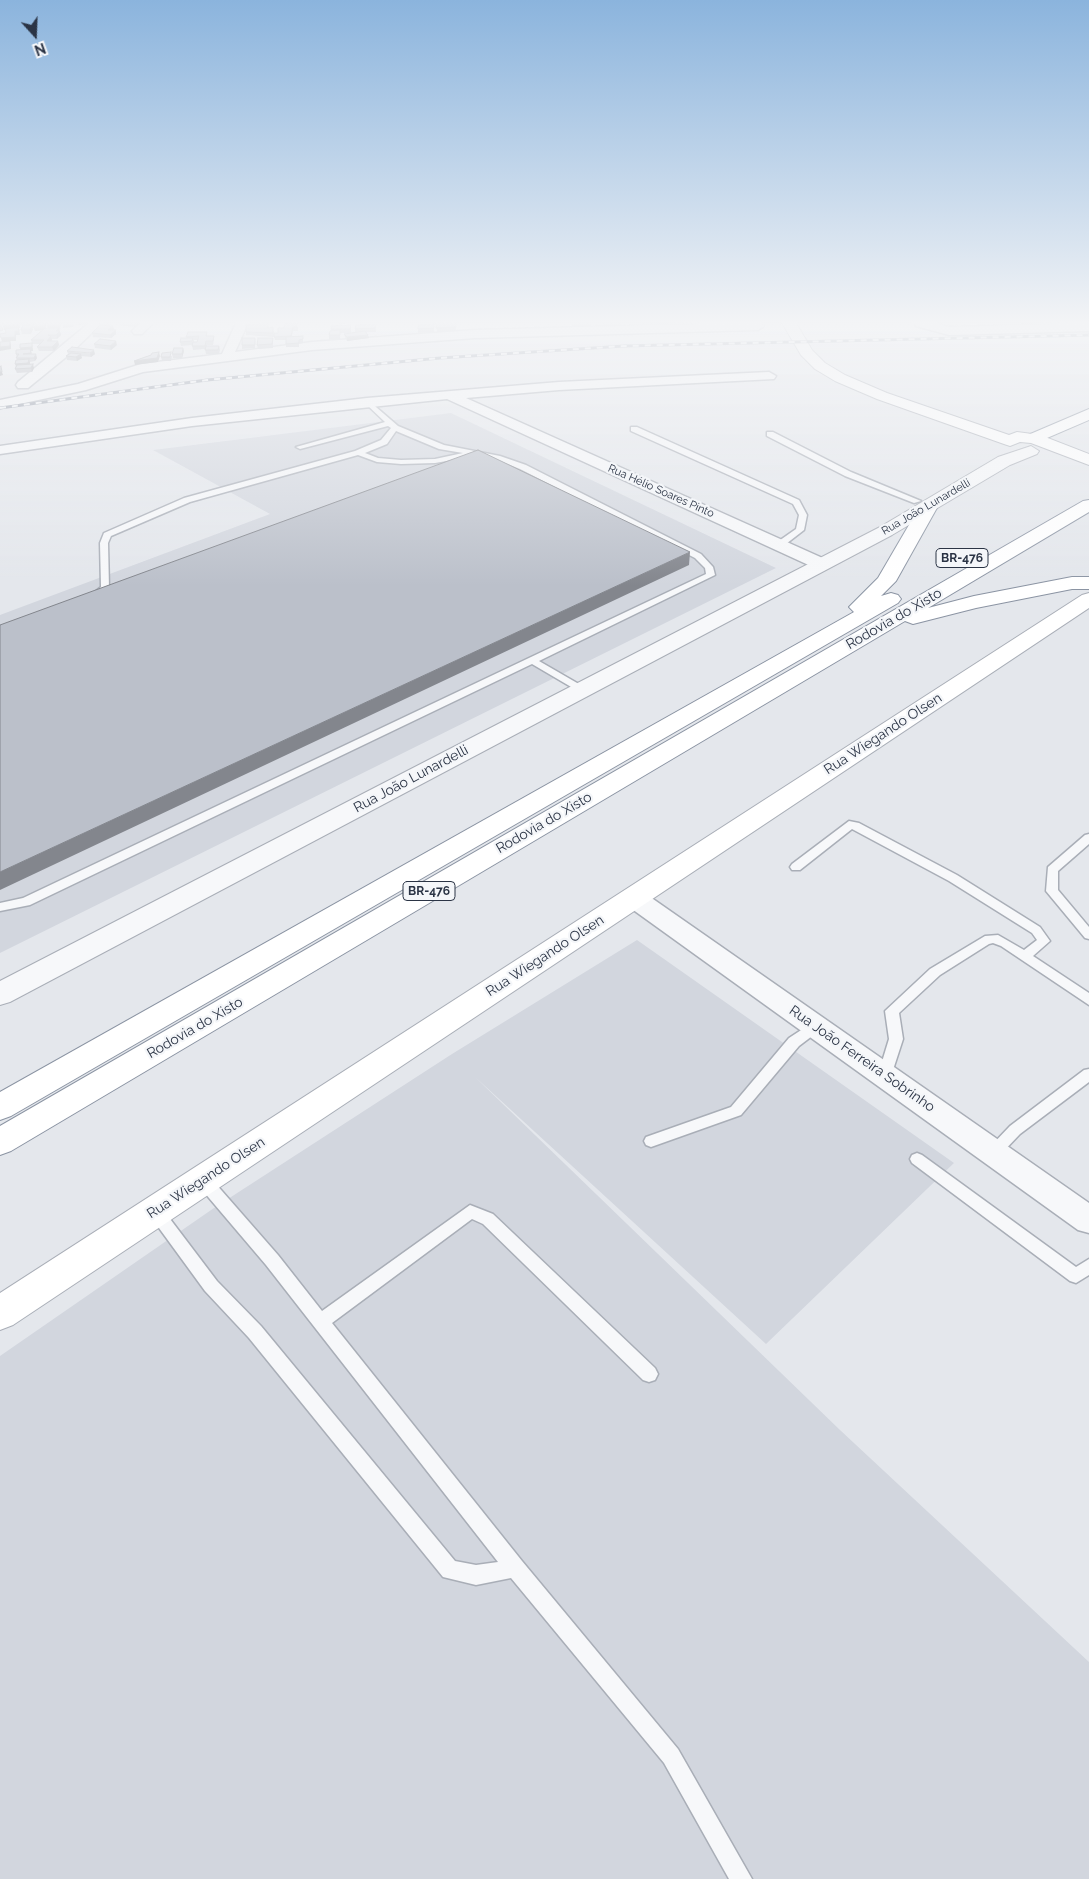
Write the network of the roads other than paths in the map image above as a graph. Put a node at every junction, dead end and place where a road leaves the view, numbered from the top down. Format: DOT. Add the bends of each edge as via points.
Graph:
graph roads {
  1 [pos="291,411"];
  2 [pos="376,411"];
  3 [pos="484,411"];
  4 [pos="928,411"];
  5 [pos="942,411"];
  6 [pos="1089,414"];
  7 [pos="392,426"];
  8 [pos="634,429"];
  9 [pos="770,434"];
  10 [pos="1026,442"];
  11 [pos="300,447"];
  12 [pos="0,450"];
  13 [pos="358,453"];
  14 [pos="474,453"];
  15 [pos="1089,460"];
  16 [pos="1089,467"];
  17 [pos="1089,486"];
  18 [pos="923,503"];
  19 [pos="1089,505"];
  20 [pos="987,544"];
  21 [pos="779,545"];
  22 [pos="821,564"];
  23 [pos="1089,583"];
  24 [pos="903,592"];
  25 [pos="1089,599"];
  26 [pos="82,603"];
  27 [pos="847,635"];
  28 [pos="530,660"];
  29 [pos="581,690"];
  30 [pos="1089,838"];
  31 [pos="796,867"];
  32 [pos="634,898"];
  33 [pos="0,907"];
  34 [pos="1089,935"];
  35 [pos="1025,956"];
  36 [pos="0,994"];
  37 [pos="1089,1000"];
  38 [pos="815,1026"];
  39 [pos="1089,1074"];
  40 [pos="885,1075"];
  41 [pos="0,1107"];
  42 [pos="651,1141"];
  43 [pos="0,1142"];
  44 [pos="994,1152"];
  45 [pos="917,1159"];
  46 [pos="203,1180"];
  47 [pos="155,1211"];
  48 [pos="1089,1220"];
  49 [pos="1089,1266"];
  50 [pos="0,1313"];
  51 [pos="320,1322"];
  52 [pos="649,1374"];
  53 [pos="515,1568"];
  54 [pos="740,1879"];
  1 -- 12 [label="street"];
  2 -- 7 [label="lane"];
  3 -- 21 [label="street, Rua Hélio Soares Pinto"];
  4 -- 10 [label="main road"];
  5 -- 10 [label="main road"];
  6 -- 10 [label="main road"];
  7 -- 11 [label="lane"];
  7 -- 13 [label="lane" via="384,442"];
  7 -- 14 [label="lane" via="442,447"];
  8 -- 21 [label="lane" via="796,502 803,515 800,530"];
  9 -- 18 [label="lane" via="848,474"];
  10 -- 15 [label="main road"];
  10 -- 16 [label="main road"];
  10 -- 18 [label="street, Rua João Lunardelli" via="1004,461"];
  13 -- 14 [label="lane" via="377,460 401,462 434,461"];
  13 -- 26 [label="lane" via="187,500 118,529 107,535 104,543 105,588 92,600"];
  14 -- 28 [label="lane" via="500,458 522,468 698,556 709,567 711,575"];
  17 -- 20 [label="main road, BR-476"];
  18 -- 22 [label="street, Rua João Lunardelli" via="886,531"];
  18 -- 27 [label="main road" via="886,581"];
  19 -- 27 [label="main road, Rodovia do Xisto / BR-476"];
  21 -- 22 [label="street, Rua Hélio Soares Pinto"];
  22 -- 29 [label="street, Rua João Lunardelli"];
  23 -- 27 [label="main road" via="1072,583 974,602"];
  24 -- 27 [label="main road, Rodovia do Xisto / BR-476"];
  25 -- 32 [label="main road, Rua Wiegando Olsen"];
  27 -- 41 [label="main road, Rodovia do Xisto / BR-476"];
  27 -- 43 [label="main road, Rodovia do Xisto / BR-476"];
  28 -- 29 [label="lane"];
  28 -- 33 [label="lane" via="26,902"];
  29 -- 36 [label="street, Rua João Lunardelli"];
  30 -- 34 [label="lane" via="1052,870 1052,891"];
  31 -- 35 [label="lane" via="844,829 855,826 953,878 1036,930 1044,941"];
  32 -- 38 [label="street, Rua João Ferreira Sobrinho"];
  32 -- 46 [label="main road, Rua Wiegando Olsen"];
  35 -- 37 [label="lane"];
  35 -- 40 [label="lane" via="994,938 985,940 934,972 892,1011 896,1039"];
  38 -- 40 [label="street, Rua João Ferreira Sobrinho"];
  38 -- 42 [label="lane" via="794,1042 736,1111"];
  39 -- 44 [label="lane" via="1015,1130"];
  40 -- 44 [label="street, Rua João Ferreira Sobrinho"];
  44 -- 48 [label="street, Rua João Ferreira Sobrinho"];
  45 -- 49 [label="lane" via="1076,1276"];
  46 -- 47 [label="main road, Rua Wiegando Olsen"];
  46 -- 51 [label="lane"];
  47 -- 50 [label="main road, Rua Wiegando Olsen"];
  47 -- 53 [label="lane" via="211,1286 255,1332 450,1570 476,1575"];
  51 -- 52 [label="lane" via="470,1212 488,1219"];
  51 -- 53 [label="lane"];
  53 -- 54 [label="lane" via="670,1756"];
}
